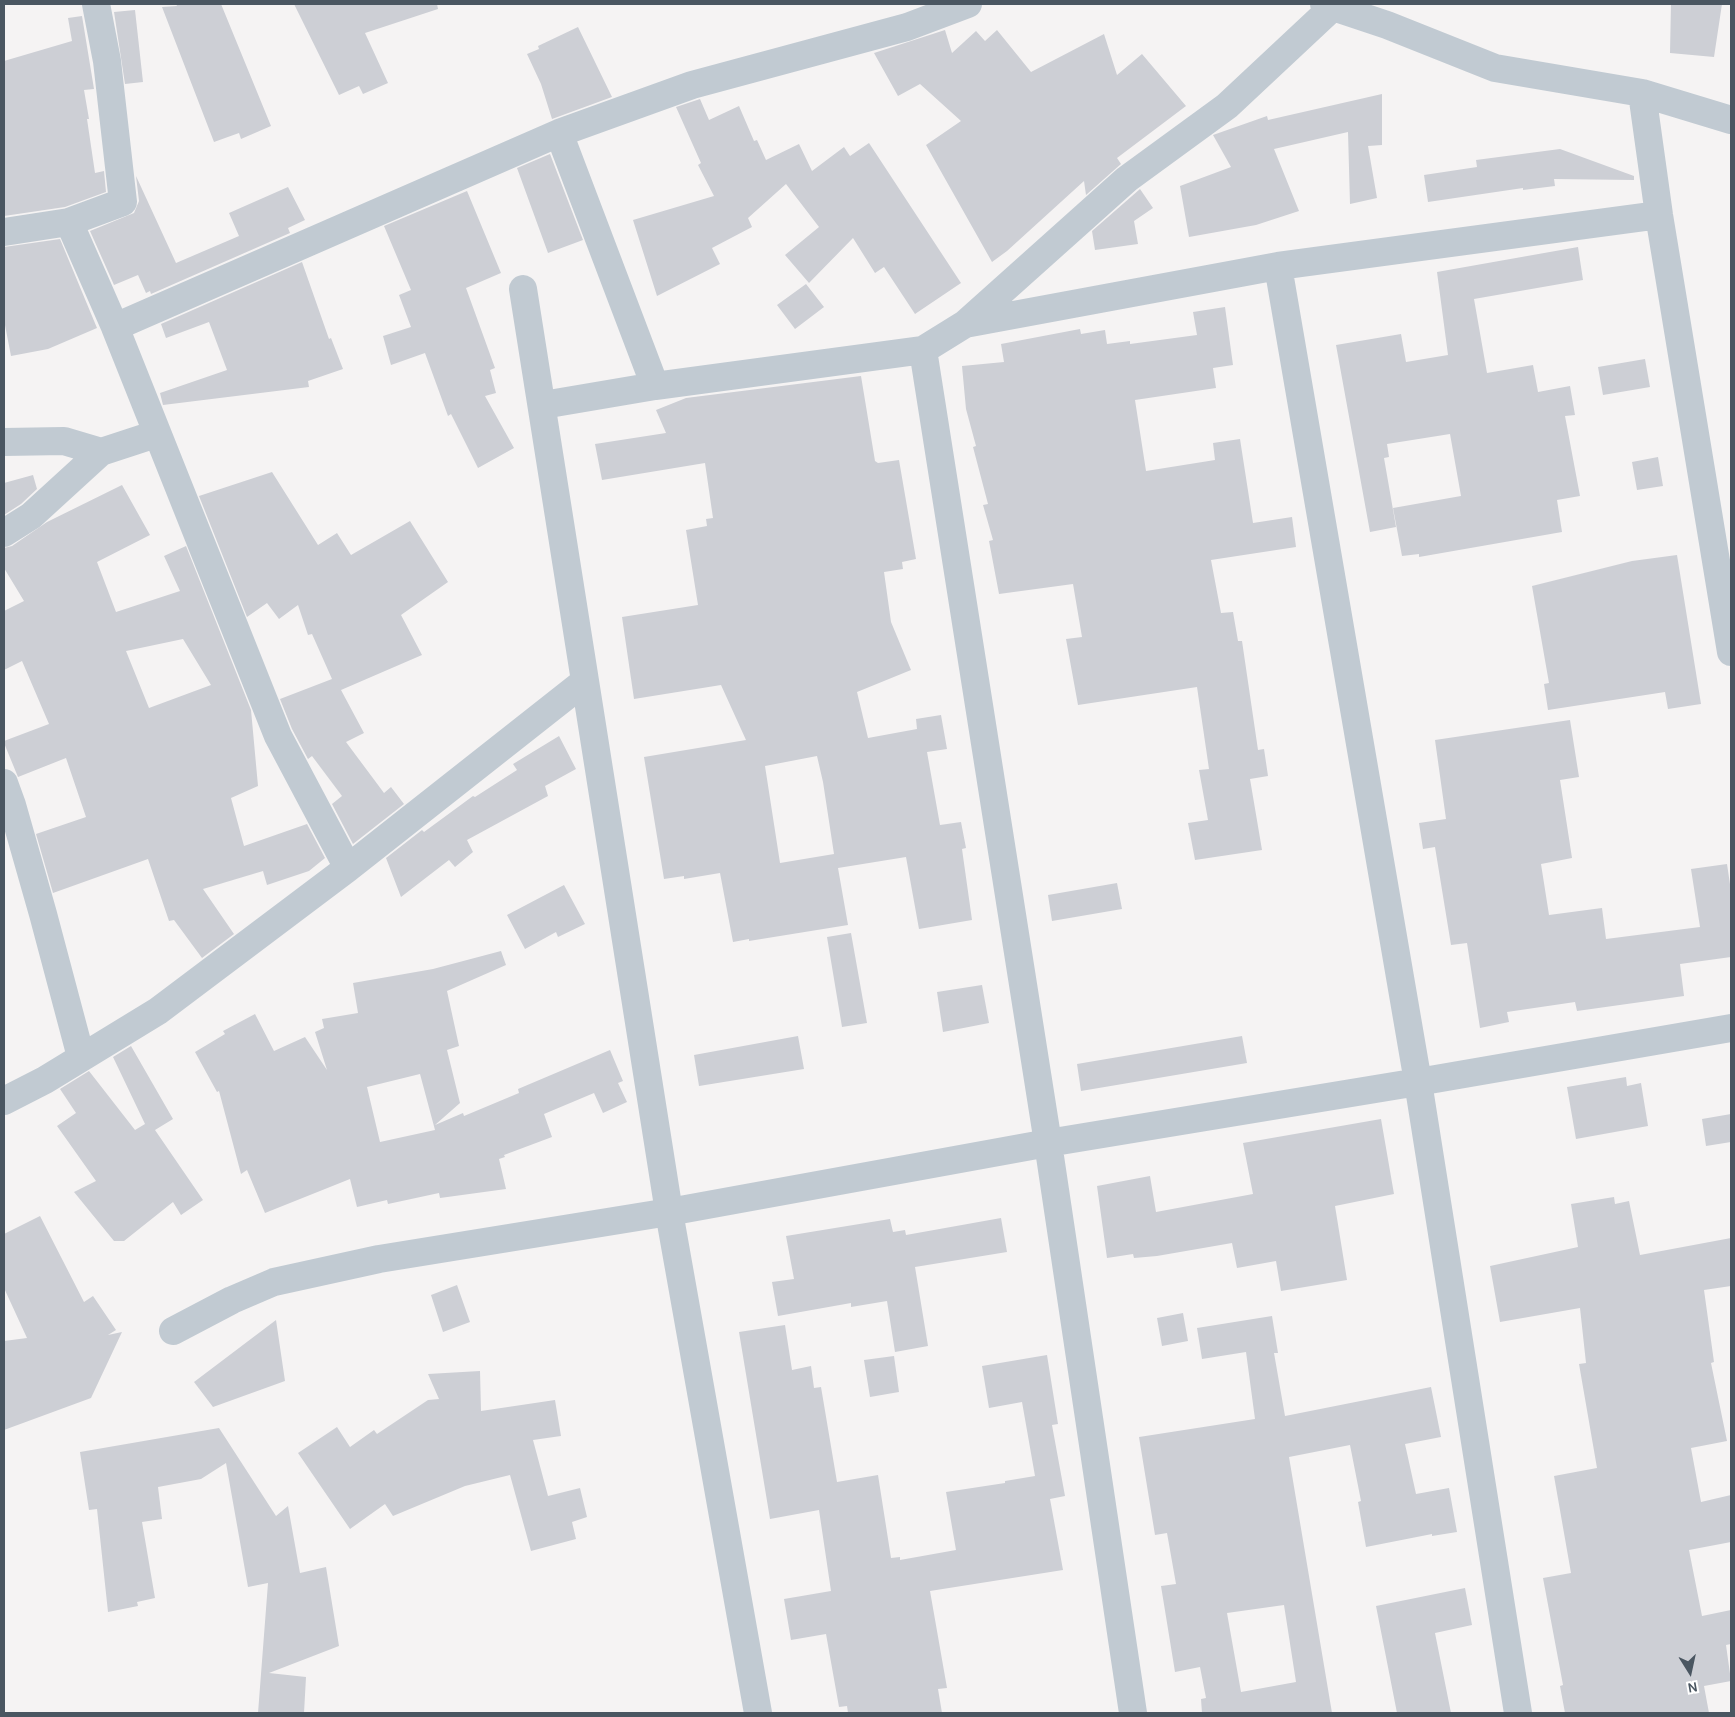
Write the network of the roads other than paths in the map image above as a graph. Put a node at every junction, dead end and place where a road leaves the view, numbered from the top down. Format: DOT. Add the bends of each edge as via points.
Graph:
graph roads {
  1 [pos="96,4"];
  2 [pos="968,4"];
  3 [pos="1331,5"];
  4 [pos="1642,93"];
  5 [pos="1731,120"];
  6 [pos="559,133"];
  7 [pos="1659,215"];
  8 [pos="69,222"];
  9 [pos="4,232"];
  10 [pos="1278,266"];
  11 [pos="523,289"];
  12 [pos="965,324"];
  13 [pos="114,327"];
  14 [pos="923,350"];
  15 [pos="655,386"];
  16 [pos="543,405"];
  17 [pos="156,434"];
  18 [pos="4,442"];
  19 [pos="101,452"];
  20 [pos="4,533"];
  21 [pos="1731,652"];
  22 [pos="584,682"];
  23 [pos="4,783"];
  24 [pos="348,868"];
  25 [pos="1731,1028"];
  26 [pos="81,1058"];
  27 [pos="1418,1082"];
  28 [pos="4,1101"];
  29 [pos="1048,1143"];
  30 [pos="669,1212"];
  31 [pos="173,1331"];
  32 [pos="758,1713"];
  33 [pos="1133,1713"];
  34 [pos="1518,1713"];
  1 -- 8 [label="street" via="107,61 123,202"];
  2 -- 6 [label="street" via="907,27 692,85"];
  3 -- 4 [label="street" via="1495,68"];
  3 -- 12 [label="street" via="1227,106 1127,179"];
  4 -- 5 [label="street"];
  4 -- 7 [label="street"];
  6 -- 13 [label="street"];
  6 -- 15 [label="street"];
  7 -- 10 [label="street"];
  7 -- 21 [label="street"];
  8 -- 9 [label="street"];
  8 -- 13 [label="street"];
  10 -- 12 [label="street"];
  10 -- 27 [label="street"];
  11 -- 16 [label="street"];
  12 -- 14 [label="street"];
  13 -- 17 [label="street"];
  14 -- 15 [label="street"];
  14 -- 29 [label="street"];
  15 -- 16 [label="street"];
  16 -- 22 [label="street"];
  17 -- 19 [label="street"];
  17 -- 24 [label="street" via="278,736"];
  18 -- 19 [label="street" via="64,441"];
  19 -- 20 [label="street" via="30,516"];
  22 -- 24 [label="street"];
  22 -- 30 [label="street"];
  23 -- 26 [label="street"];
  24 -- 26 [label="street" via="158,1011"];
  25 -- 27 [label="street"];
  26 -- 28 [label="street"];
  27 -- 29 [label="street"];
  27 -- 34 [label="street"];
  29 -- 30 [label="street"];
  29 -- 33 [label="street"];
  30 -- 31 [label="street" via="379,1260 274,1282"];
  30 -- 32 [label="street"];
}
